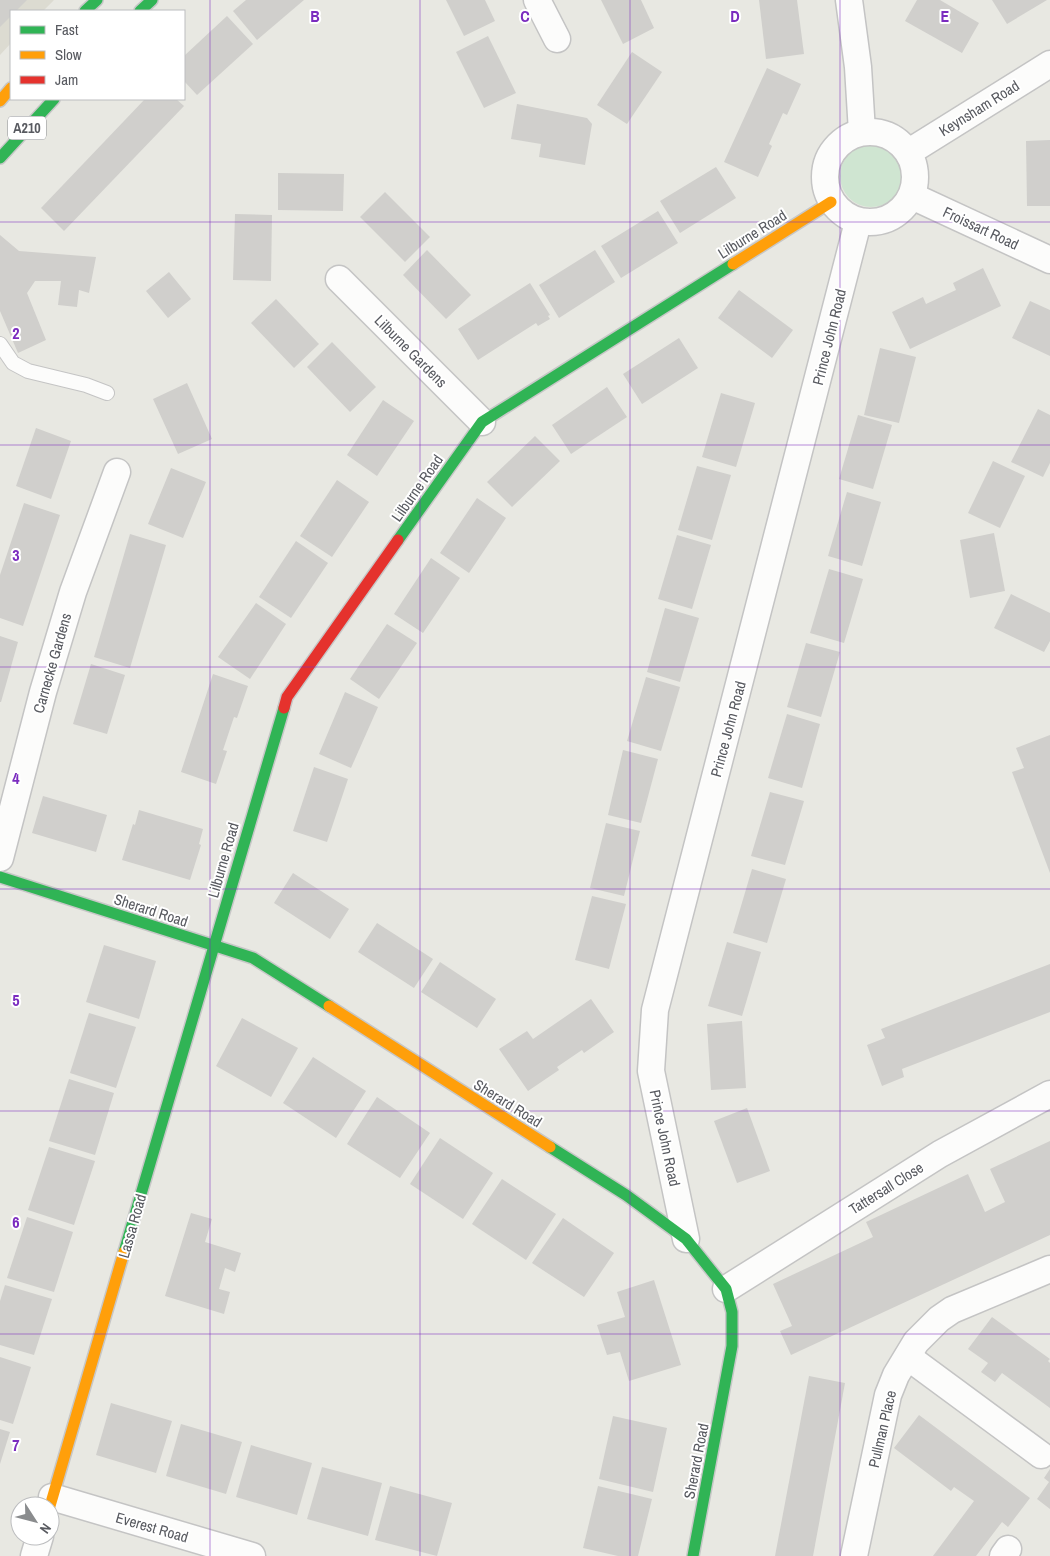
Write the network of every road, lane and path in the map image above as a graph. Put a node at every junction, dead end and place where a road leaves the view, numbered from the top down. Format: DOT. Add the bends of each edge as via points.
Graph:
graph roads {
  1 [pos="97,0"];
  2 [pos="152,0"];
  3 [pos="537,0"];
  4 [pos="849,0"];
  5 [pos="86,10"];
  6 [pos="141,10"];
  7 [pos="557,39"];
  8 [pos="1050,64"];
  9 [pos="10,89"];
  10 [pos="53,100"];
  11 [pos="0,101"];
  12 [pos="862,132"];
  13 [pos="909,152"];
  14 [pos="0,158"];
  15 [pos="912,196"];
  16 [pos="831,202"];
  17 [pos="858,222"];
  18 [pos="1050,260"];
  19 [pos="339,280"];
  20 [pos="0,344"];
  21 [pos="107,393"];
  22 [pos="482,422"];
  23 [pos="117,472"];
  24 [pos="0,858"];
  25 [pos="0,877"];
  26 [pos="214,946"];
  27 [pos="1050,1094"];
  28 [pos="686,1239"];
  29 [pos="1050,1269"];
  30 [pos="726,1289"];
  31 [pos="908,1356"];
  32 [pos="1041,1455"];
  33 [pos="53,1496"];
  34 [pos="60,1504"];
  35 [pos="252,1556"];
  36 [pos="693,1556"];
  37 [pos="854,1556"];
  1 -- 5 [label="street"];
  2 -- 6 [label="street"];
  3 -- 7 [label="street"];
  4 -- 12 [label="street"];
  8 -- 13 [label="street, Keynsham Road"];
  9 -- 11 [label="street, A210"];
  10 -- 14 [label="street, A210"];
  12 -- 13 [label="street" via="889,136"];
  12 -- 16 [label="street" via="846,139 833,151 826,167 825,185"];
  13 -- 15 [label="street" via="915,166"];
  15 -- 17 [label="street" via="890,219 874,224"];
  15 -- 18 [label="street, Froissart Road"];
  16 -- 17 [label="street"];
  16 -- 22 [label="street, Lilburne Road"];
  17 -- 28 [label="street, Prince John Road" via="655,1010 651,1071"];
  19 -- 22 [label="street, Lilburne Gardens"];
  20 -- 21 [label="lane" via="14,363 28,371"];
  22 -- 26 [label="street, Lilburne Road" via="287,696"];
  23 -- 24 [label="street, Carnecke Gardens" via="65,619"];
  25 -- 26 [label="street, Sherard Road"];
  26 -- 28 [label="street, Sherard Road" via="253,958 626,1196"];
  26 -- 33 [label="street, Lassa Road"];
  27 -- 30 [label="street, Tattersall Close" via="940,1154"];
  28 -- 30 [label="street, Sherard Road"];
  29 -- 31 [label="street, Pullman Place" via="952,1310 927,1329"];
  30 -- 36 [label="street, Sherard Road" via="732,1312 732,1346"];
  31 -- 32 [label="street"];
  31 -- 37 [label="street, Pullman Place" via="888,1395"];
  34 -- 35 [label="street, Everest Road"];
}
